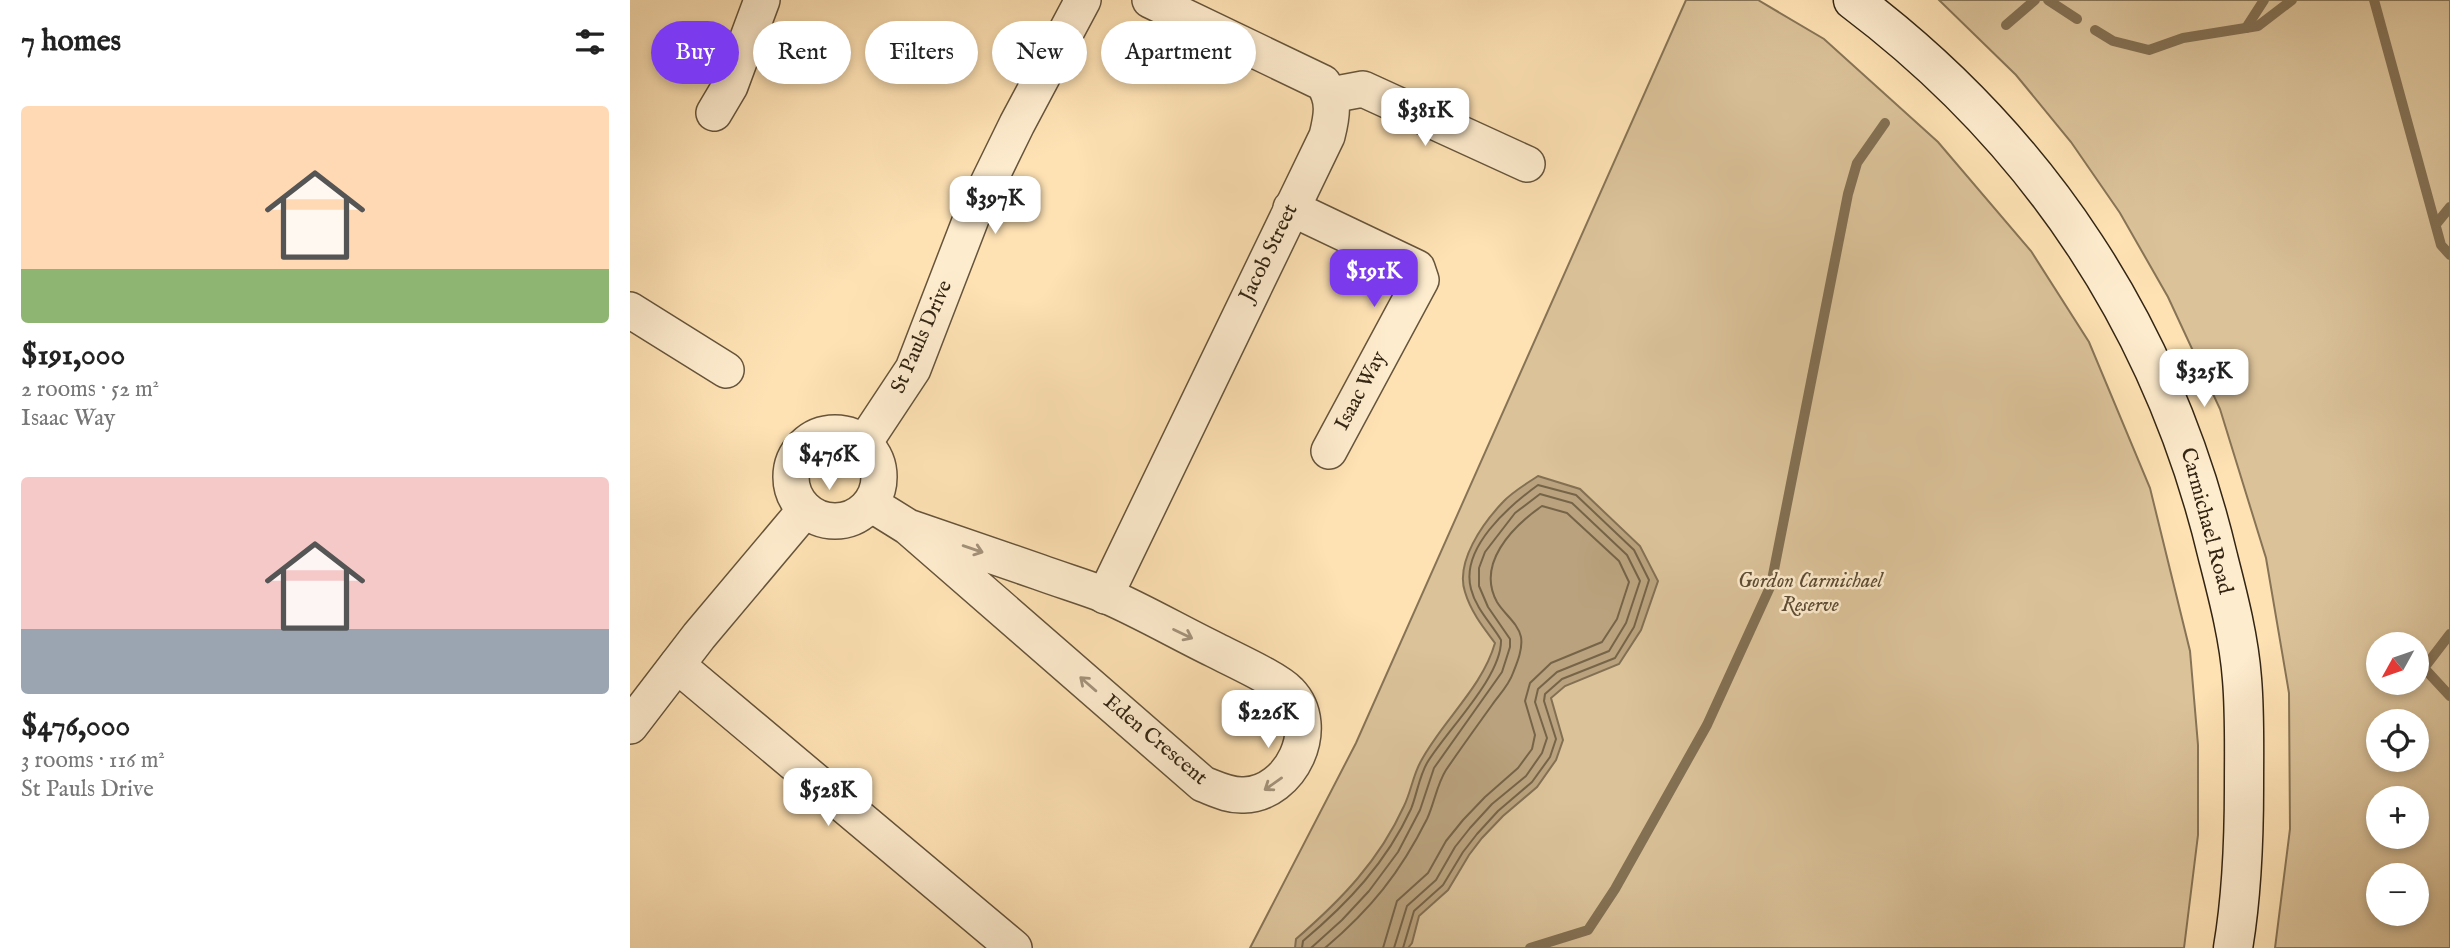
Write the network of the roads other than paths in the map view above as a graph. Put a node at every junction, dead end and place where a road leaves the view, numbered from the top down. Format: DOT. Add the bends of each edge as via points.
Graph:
graph roads {
  1 [pos="762,0"];
  2 [pos="1083,0"];
  3 [pos="1150,0"];
  4 [pos="1853,0"];
  5 [pos="1331,95"];
  6 [pos="714,113"];
  7 [pos="1527,163"];
  8 [pos="1291,208"];
  9 [pos="630,310"];
  10 [pos="726,370"];
  11 [pos="863,443"];
  12 [pos="1329,451"];
  13 [pos="871,504"];
  14 [pos="805,510"];
  15 [pos="908,527"];
  16 [pos="1105,596"];
  17 [pos="677,665"];
  18 [pos="630,726"];
  19 [pos="1014,948"];
  20 [pos="2233,948"];
  1 -- 6 [label="street" via="730,86"];
  2 -- 11 [label="street, St Pauls Drive" via="972,216 913,369"];
  3 -- 5 [label="street" via="1323,82"];
  4 -- 20 [label="street, Carmichael Road" via="1962,94 2045,188 2125,310 2180,430 2204,499 2242,677 2244,827"];
  5 -- 7 [label="street" via="1363,89"];
  5 -- 8 [label="street, Jacob Street" via="1327,136"];
  8 -- 12 [label="street, Isaac Way" via="1417,268 1422,280"];
  8 -- 16 [label="street, Jacob Street"];
  9 -- 10 [label="street"];
  11 -- 13 [label="street" via="872,453 880,479"];
  11 -- 14 [label="street" via="852,436 826,434 803,447 796,458 792,485"];
  13 -- 14 [label="street" via="860,514 832,522"];
  13 -- 15 [label="street, Eden Crescent"];
  14 -- 17 [label="street"];
  15 -- 16 [label="street, Eden Crescent, one-way"];
  16 -- 15 [label="street, Eden Crescent, one-way" via="1289,691 1304,724 1301,748 1276,784 1245,796 1203,784"];
  17 -- 18 [label="street"];
  17 -- 19 [label="street"];
}
